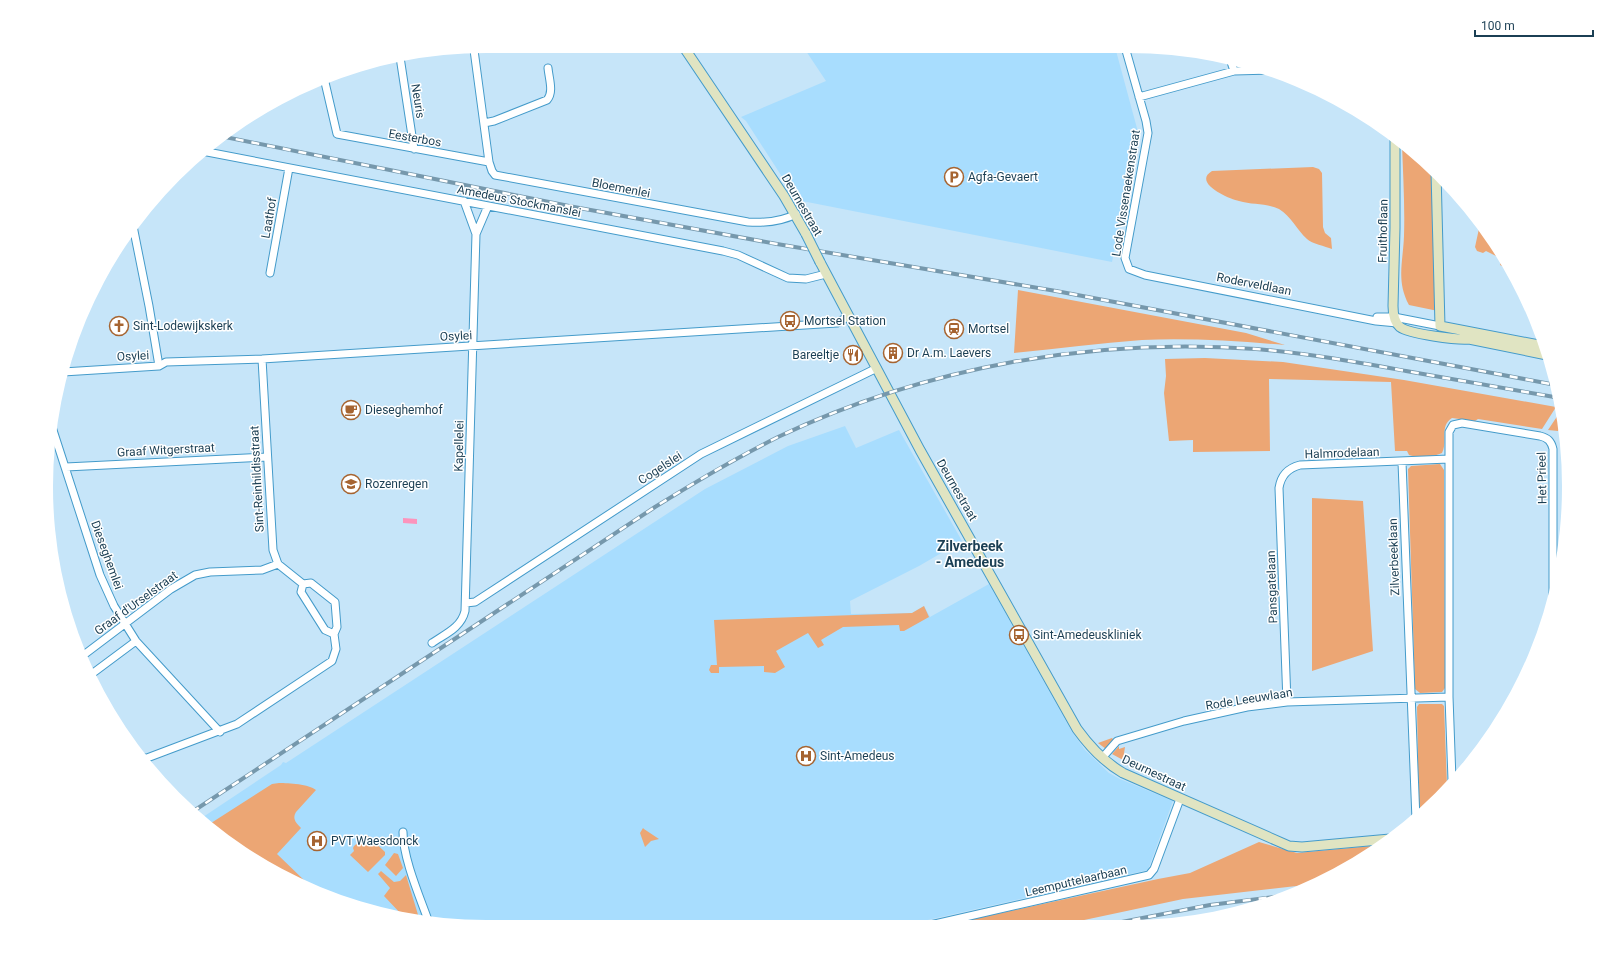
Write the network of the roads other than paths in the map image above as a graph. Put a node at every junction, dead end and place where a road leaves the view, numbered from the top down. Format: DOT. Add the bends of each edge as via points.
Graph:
graph roads {
  1 [pos="474,53"];
  2 [pos="688,53"];
  3 [pos="1127,53"];
  4 [pos="401,61"];
  5 [pos="1232,66"];
  6 [pos="548,68"];
  7 [pos="1234,71"];
  8 [pos="1250,71"];
  9 [pos="324,85"];
  10 [pos="1139,97"];
  11 [pos="484,123"];
  12 [pos="1395,146"];
  13 [pos="414,149"];
  14 [pos="211,153"];
  15 [pos="489,162"];
  16 [pos="289,168"];
  17 [pos="1436,181"];
  18 [pos="464,201"];
  19 [pos="488,206"];
  20 [pos="796,214"];
  21 [pos="135,234"];
  22 [pos="476,234"];
  23 [pos="1133,270"];
  24 [pos="270,273"];
  25 [pos="826,274"];
  26 [pos="849,316"];
  27 [pos="1395,320"];
  28 [pos="1440,326"];
  29 [pos="1429,334"];
  30 [pos="1538,345"];
  31 [pos="472,346"];
  32 [pos="1541,354"];
  33 [pos="262,359"];
  34 [pos="159,366"];
  35 [pos="877,368"];
  36 [pos="69,372"];
  37 [pos="56,439"];
  38 [pos="266,457"];
  39 [pos="1449,459"];
  40 [pos="1402,462"];
  41 [pos="66,467"];
  42 [pos="1285,473"];
  43 [pos="278,564"];
  44 [pos="1553,575"];
  45 [pos="303,584"];
  46 [pos="466,603"];
  47 [pos="124,624"];
  48 [pos="334,634"];
  49 [pos="136,640"];
  50 [pos="432,643"];
  51 [pos="86,653"];
  52 [pos="95,671"];
  53 [pos="1449,697"];
  54 [pos="1411,698"];
  55 [pos="1287,702"];
  56 [pos="220,732"];
  57 [pos="149,757"];
  58 [pos="1102,758"];
  59 [pos="1452,774"];
  60 [pos="1180,799"];
  61 [pos="1416,811"];
  62 [pos="403,832"];
  63 [pos="1378,840"];
  64 [pos="426,916"];
  65 [pos="952,920"];
  1 -- 11 [label="street"];
  2 -- 20 [label="street, Deurnestraat"];
  3 -- 10 [label="street, Lode Vissenaekenstraat"];
  4 -- 13 [label="street, Neuris"];
  5 -- 7 [label="street"];
  6 -- 11 [label="street" via="551,90 547,100"];
  7 -- 8 [label="street"];
  7 -- 10 [label="street"];
  9 -- 13 [label="street, Eesterbos" via="337,134"];
  10 -- 23 [label="street, Lode Vissenaekenstraat" via="1148,132 1125,258 1127,266"];
  11 -- 15 [label="street"];
  12 -- 27 [label="street, Fruithoflaan"];
  13 -- 15 [label="street, Eesterbos"];
  14 -- 16 [label="street, Amedeus Stockmanslei"];
  15 -- 20 [label="street, Bloemenlei" via="492,171 497,175 739,221 769,222"];
  16 -- 18 [label="street, Amedeus Stockmanslei"];
  16 -- 24 [label="street, Laathof"];
  17 -- 28 [label="street"];
  18 -- 19 [label="street, Amedeus Stockmanslei"];
  18 -- 22 [label="street, Kapellelei"];
  19 -- 22 [label="street, Kapellelei"];
  19 -- 25 [label="street, Amedeus Stockmanslei" via="723,251 738,255 788,278 806,279"];
  20 -- 25 [label="street, Deurnestraat, bridge"];
  21 -- 34 [label="street"];
  22 -- 31 [label="street, Kapellelei"];
  23 -- 27 [label="street, Roderveldlaan" via="1152,276 1371,318"];
  25 -- 26 [label="street, Deurnestraat"];
  26 -- 31 [label="street, Osylei" via="837,323"];
  26 -- 35 [label="street, Deurnestraat"];
  27 -- 28 [label="street, Roderveldlaan"];
  27 -- 29 [label="street, Roderveldlaan" via="1408,330"];
  28 -- 29 [label="street"];
  28 -- 30 [label="street, Roderveldlaan"];
  29 -- 32 [label="street, Roderveldlaan" via="1459,340 1469,339"];
  31 -- 33 [label="street, Osylei"];
  31 -- 46 [label="street, Kapellelei"];
  33 -- 34 [label="street, Osylei" via="166,362"];
  33 -- 38 [label="street, Sint-Reinhildisstraat"];
  34 -- 36 [label="street, Osylei"];
  35 -- 46 [label="street, Cogelslei" via="701,454 475,602"];
  35 -- 58 [label="street, Deurnestraat" via="920,450 1078,729"];
  37 -- 41 [label="street, Dieseghemlei"];
  38 -- 41 [label="street, Graaf Witgerstraat"];
  38 -- 43 [label="street, Sint-Reinhildisstraat" via="272,550"];
  39 -- 40 [label="street"];
  39 -- 44 [label="street, Het Prieel" via="1450,428 1462,423 1540,436 1552,444"];
  39 -- 53 [label="street"];
  40 -- 42 [label="street, Halmrodelaan" via="1300,465"];
  40 -- 54 [label="street, Zilverbeeklaan"];
  41 -- 47 [label="street, Dieseghemlei" via="100,575"];
  42 -- 55 [label="street, Pansgatelaan" via="1279,488"];
  43 -- 45 [label="street"];
  43 -- 47 [label="street, Graaf d'Urselstraat" via="262,570 195,575 171,589"];
  45 -- 48 [label="street" via="301,592 325,630"];
  45 -- 48 [label="street" via="311,584 335,602 337,627"];
  46 -- 50 [label="street, Kapellelei" via="460,624"];
  47 -- 49 [label="street, Dieseghemlei"];
  47 -- 51 [label="street, Graaf d'Urselstraat"];
  48 -- 56 [label="street" via="336,649 332,661 237,724"];
  49 -- 52 [label="street"];
  49 -- 56 [label="street, Dieseghemlei"];
  53 -- 54 [label="street"];
  53 -- 59 [label="street"];
  54 -- 55 [label="street, Rode Leeuwlaan"];
  54 -- 61 [label="street, Zilverbeeklaan"];
  55 -- 58 [label="street, Rode Leeuwlaan" via="1184,721 1118,742"];
  56 -- 57 [label="street"];
  58 -- 60 [label="street, Deurnestraat" via="1123,774"];
  60 -- 63 [label="street, Deurnestraat" via="1289,846"];
  60 -- 65 [label="street, Leemputtelaarbaan" via="1154,869 1149,875"];
  62 -- 64 [label="street" via="408,860"];
}
